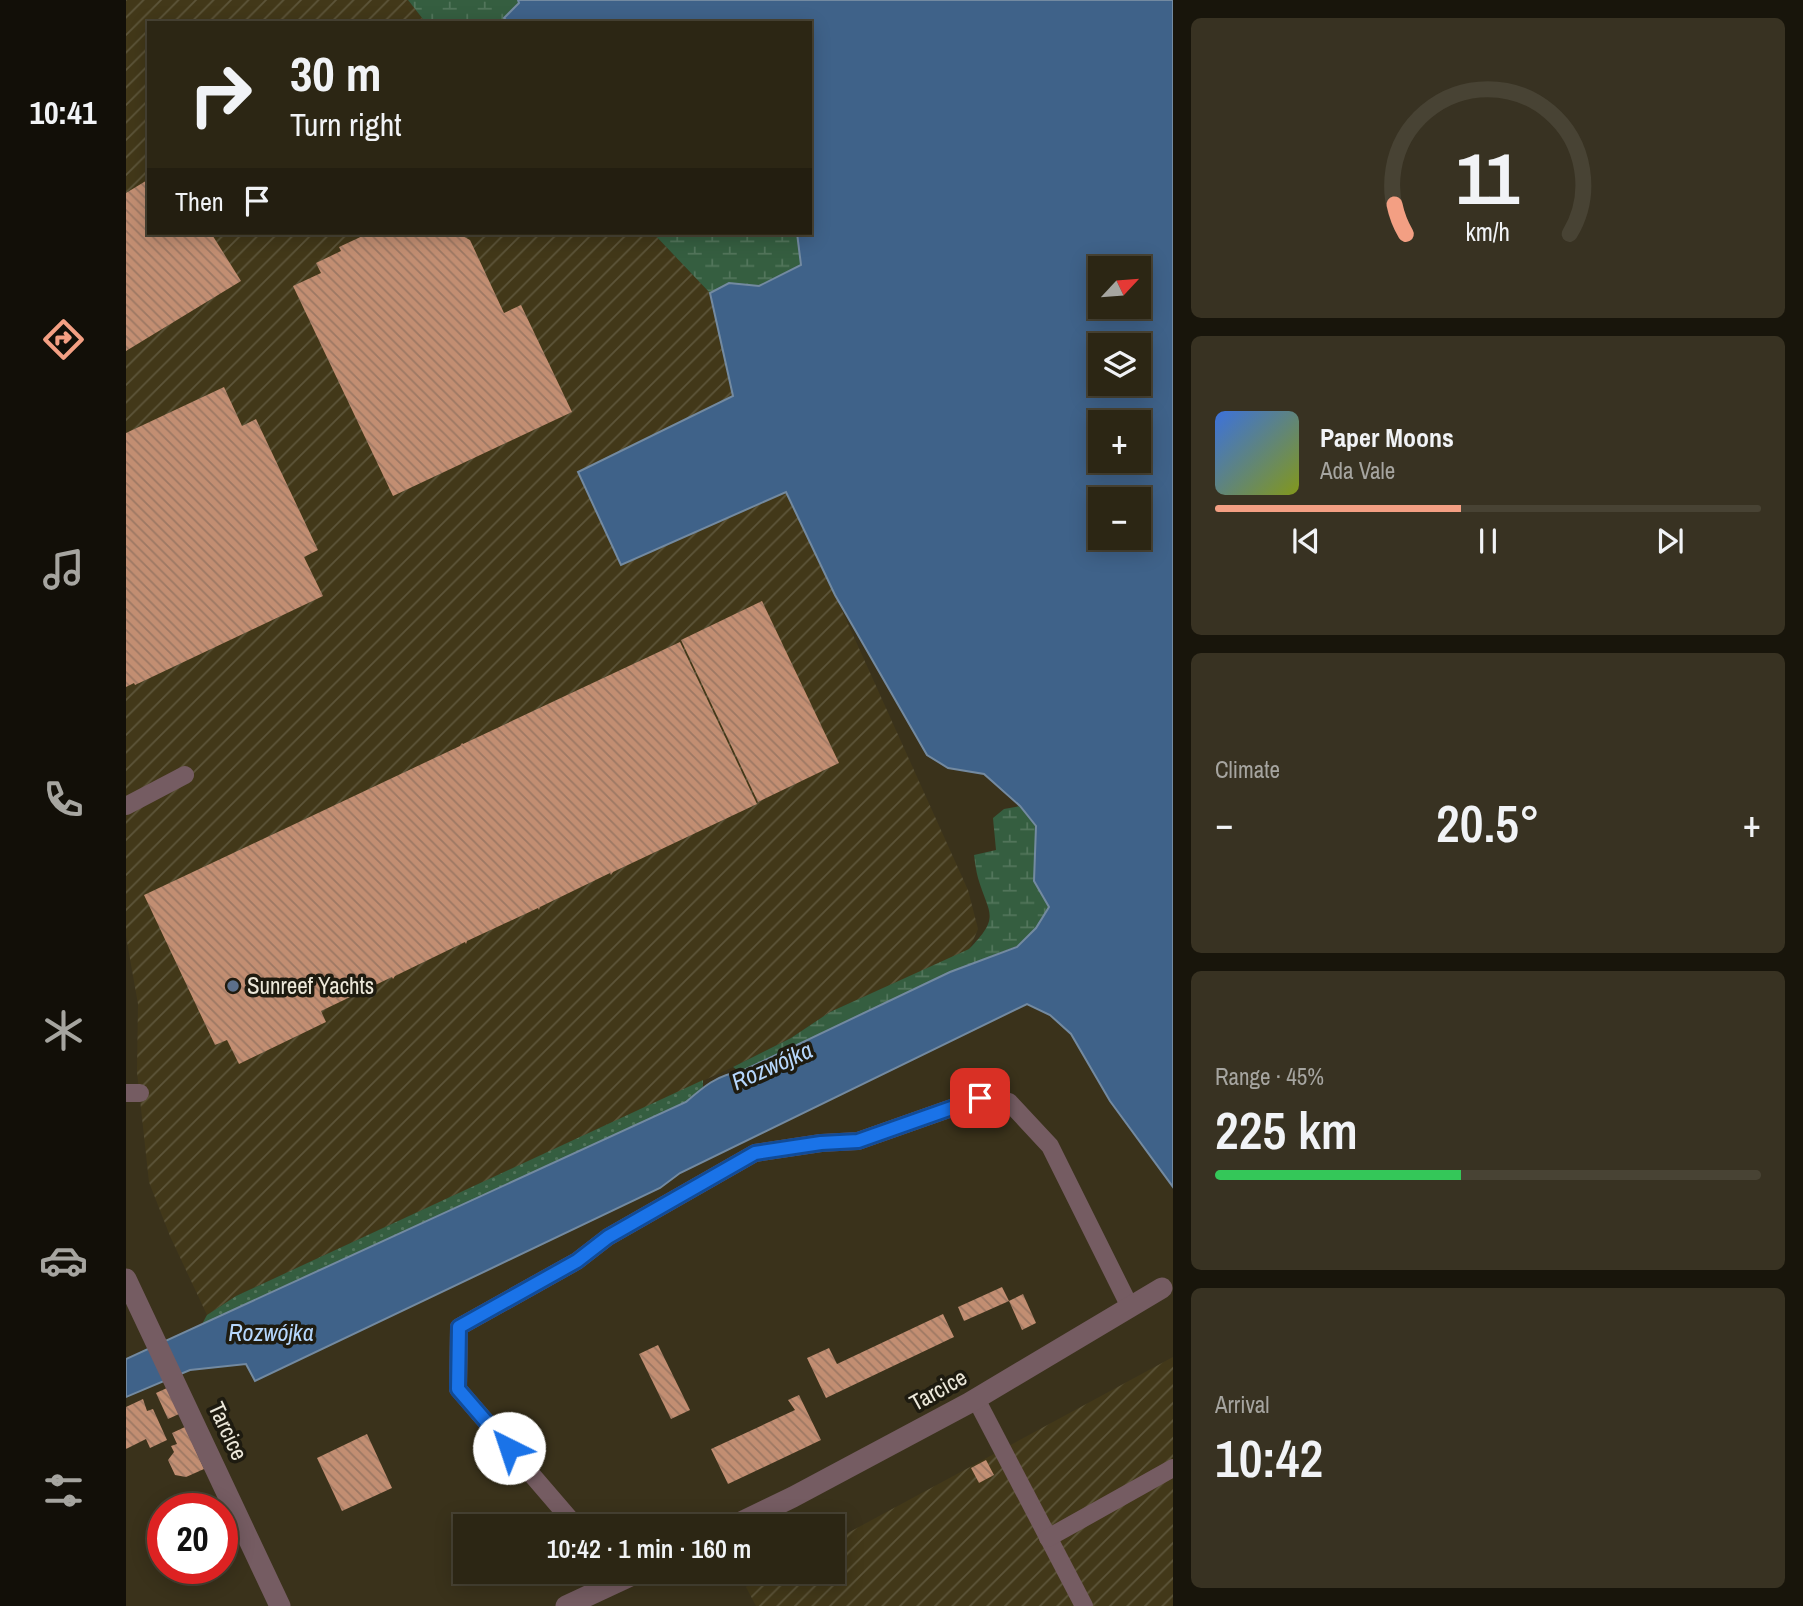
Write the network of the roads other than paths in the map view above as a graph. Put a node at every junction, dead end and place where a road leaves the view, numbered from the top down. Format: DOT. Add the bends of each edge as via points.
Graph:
graph roads {
  1 [pos="185,775"];
  2 [pos="126,806"];
  3 [pos="126,1279"];
  4 [pos="1162,1288"];
  5 [pos="1130,1307"];
  6 [pos="976,1399"];
  7 [pos="1173,1468"];
  8 [pos="566,1514"];
  9 [pos="758,1514"];
  10 [pos="1048,1538"];
  11 [pos="607,1584"];
  12 [pos="280,1606"];
  13 [pos="566,1606"];
  14 [pos="1084,1606"];
  1 -- 2 [label="lane"];
  3 -- 12 [label="street, Tarcice"];
  4 -- 5 [label="street, Tarcice"];
  5 -- 6 [label="street, Tarcice"];
  5 -- 8 [label="lane" via="1050,1146 1009,1102 980,1098 858,1141 755,1153 459,1327 458,1389"];
  6 -- 9 [label="street, Tarcice"];
  6 -- 10 [label="lane"];
  7 -- 10 [label="lane"];
  10 -- 14 [label="lane"];
  11 -- 13 [label="street"];
}
